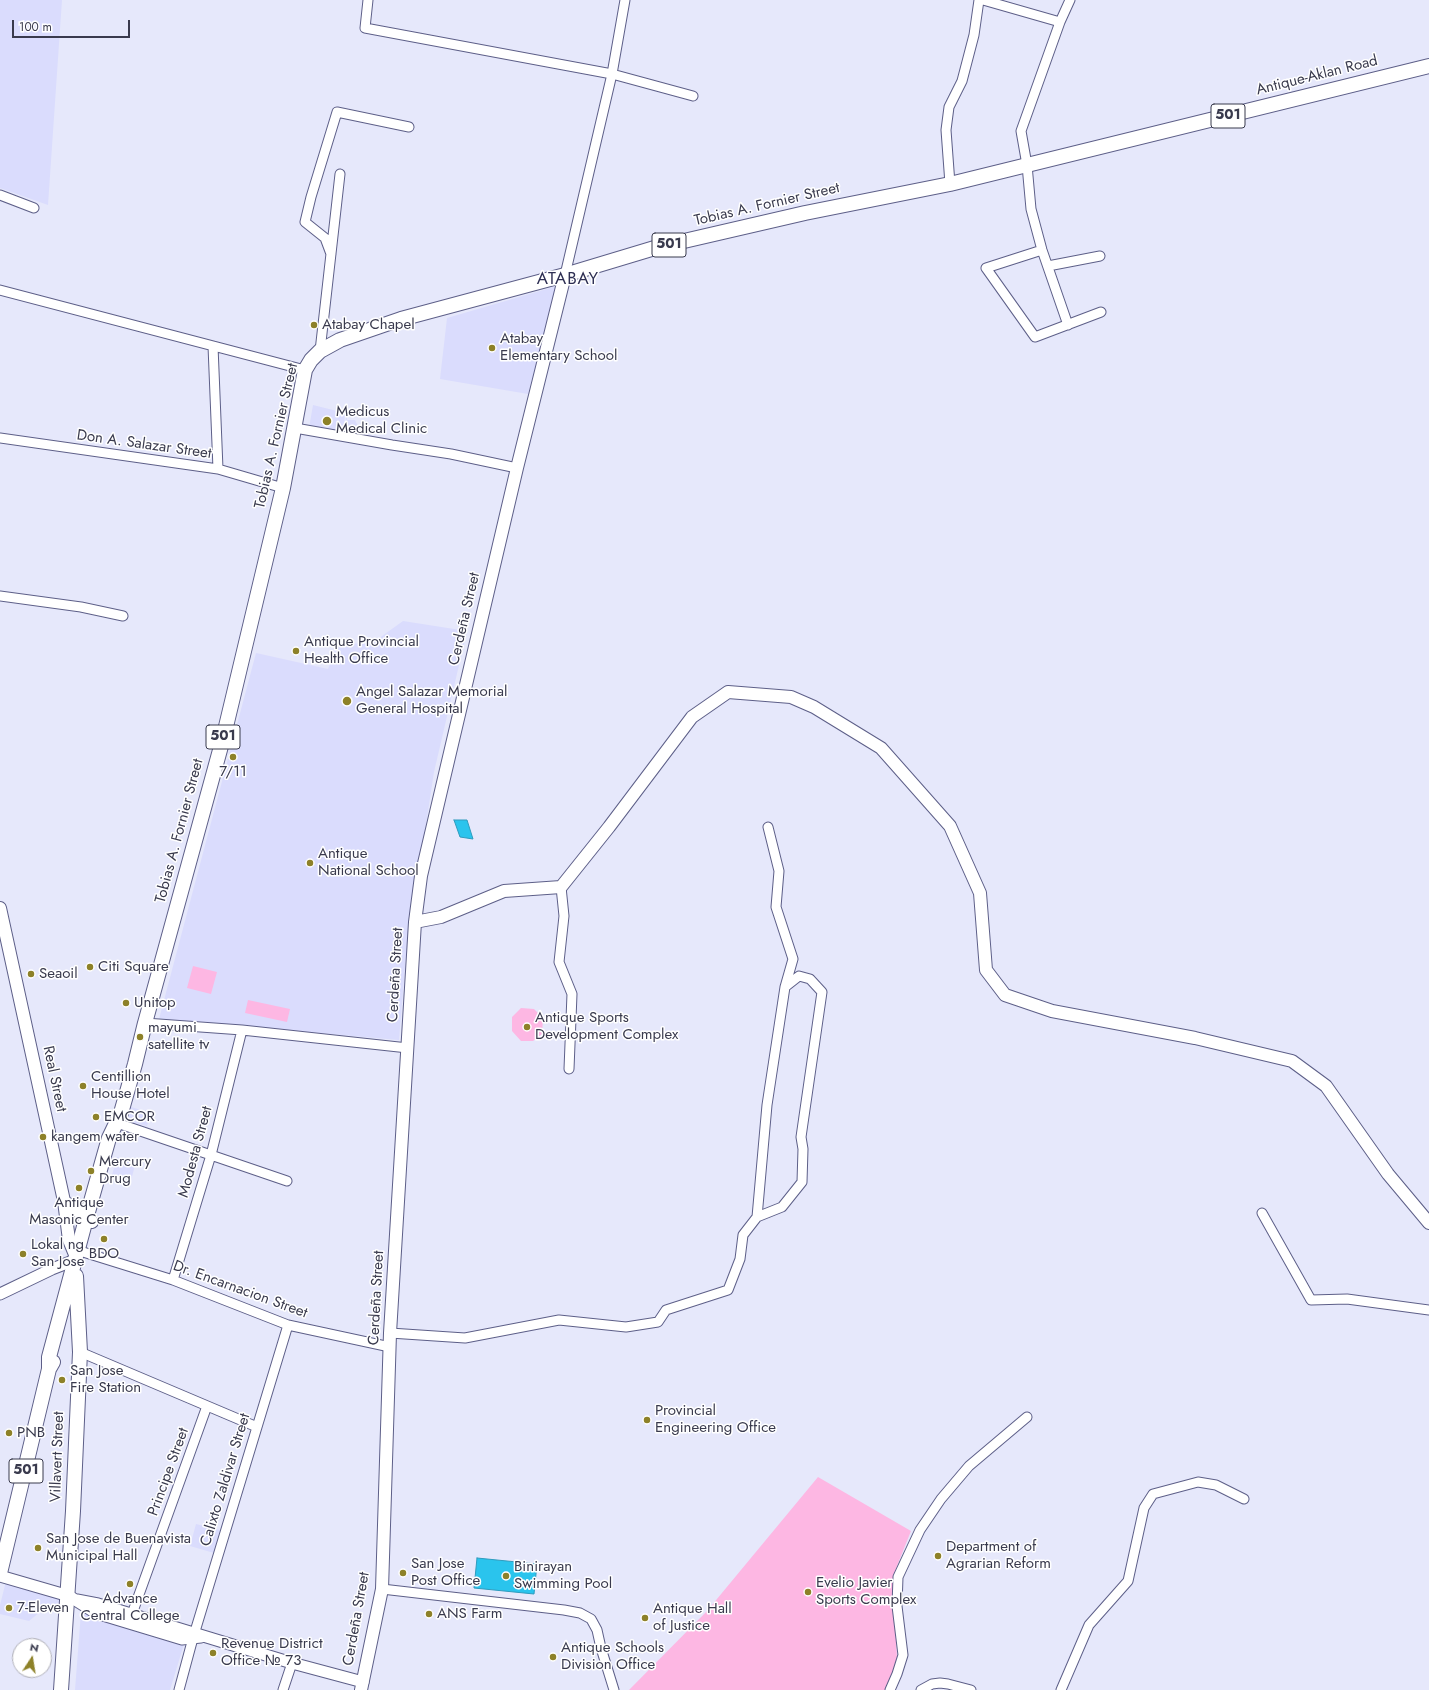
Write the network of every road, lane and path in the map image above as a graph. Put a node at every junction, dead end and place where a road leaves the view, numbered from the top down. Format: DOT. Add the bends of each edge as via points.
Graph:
graph roads {
  1 [pos="368,0"];
  2 [pos="625,0"];
  3 [pos="979,0"];
  4 [pos="983,0"];
  5 [pos="1070,0"];
  6 [pos="1060,22"];
  7 [pos="1429,66"];
  8 [pos="612,74"];
  9 [pos="693,96"];
  10 [pos="409,127"];
  11 [pos="1027,165"];
  12 [pos="340,174"];
  13 [pos="950,184"];
  14 [pos="0,195"];
  15 [pos="34,208"];
  16 [pos="1042,250"];
  17 [pos="331,254"];
  18 [pos="1100,256"];
  19 [pos="1048,266"];
  20 [pos="565,275"];
  21 [pos="0,290"];
  22 [pos="1101,312"];
  23 [pos="1068,325"];
  24 [pos="213,346"];
  25 [pos="320,351"];
  26 [pos="305,370"];
  27 [pos="295,428"];
  28 [pos="0,438"];
  29 [pos="517,468"];
  30 [pos="218,469"];
  31 [pos="283,488"];
  32 [pos="0,596"];
  33 [pos="123,616"];
  34 [pos="768,827"];
  35 [pos="561,887"];
  36 [pos="1,915"];
  37 [pos="415,922"];
  38 [pos="785,987"];
  39 [pos="145,1023"];
  40 [pos="242,1030"];
  41 [pos="408,1048"];
  42 [pos="569,1069"];
  43 [pos="117,1123"];
  44 [pos="211,1155"];
  45 [pos="287,1181"];
  46 [pos="64,1201"];
  47 [pos="1262,1213"];
  48 [pos="757,1217"];
  49 [pos="89,1221"];
  50 [pos="1429,1223"];
  51 [pos="78,1256"];
  52 [pos="76,1276"];
  53 [pos="173,1280"];
  54 [pos="0,1294"];
  55 [pos="1429,1310"];
  56 [pos="288,1325"];
  57 [pos="390,1333"];
  58 [pos="390,1347"];
  59 [pos="80,1352"];
  60 [pos="49,1369"];
  61 [pos="208,1406"];
  62 [pos="1027,1417"];
  63 [pos="257,1427"];
  64 [pos="1244,1499"];
  65 [pos="0,1575"];
  66 [pos="382,1589"];
  67 [pos="70,1595"];
  68 [pos="132,1614"];
  69 [pos="197,1636"];
  70 [pos="292,1663"];
  71 [pos="362,1686"];
  72 [pos="61,1690"];
  73 [pos="69,1690"];
  74 [pos="179,1690"];
  75 [pos="283,1690"];
  76 [pos="614,1690"];
  77 [pos="890,1690"];
  78 [pos="920,1690"];
  79 [pos="971,1690"];
  80 [pos="1061,1690"];
  1 -- 8 [label="street" via="365,28"];
  2 -- 8 [label="street"];
  3 -- 13 [label="street" via="974,35 962,81 949,107 946,130"];
  4 -- 6 [label="street"];
  5 -- 6 [label="street"];
  6 -- 11 [label="street" via="1021,132"];
  7 -- 11 [label="main road, Antique-Aklan Road / 501"];
  8 -- 9 [label="street"];
  8 -- 20 [label="street"];
  10 -- 17 [label="street" via="337,112 305,222 325,238"];
  11 -- 13 [label="main road, Tobias A. Fornier Street / 501"];
  11 -- 16 [label="street" via="1031,209"];
  12 -- 17 [label="street"];
  13 -- 20 [label="main road, Tobias A. Fornier Street / 501" via="805,213 658,247"];
  14 -- 15 [label="street"];
  16 -- 19 [label="street"];
  16 -- 23 [label="street" via="986,268 1035,337"];
  17 -- 25 [label="street"];
  18 -- 19 [label="street"];
  19 -- 23 [label="street"];
  20 -- 25 [label="main road, Tobias A. Fornier Street / 501" via="401,319 340,340"];
  20 -- 29 [label="main road, Cerdeña Street"];
  21 -- 24 [label="street"];
  22 -- 23 [label="street"];
  24 -- 26 [label="street"];
  24 -- 30 [label="street"];
  25 -- 26 [label="main road, Tobias A. Fornier Street / 501"];
  26 -- 27 [label="main road, Tobias A. Fornier Street / 501"];
  27 -- 29 [label="street"];
  27 -- 31 [label="main road, Tobias A. Fornier Street / 501"];
  28 -- 30 [label="street, Don A. Salazar Street"];
  29 -- 37 [label="main road, Cerdeña Street" via="423,868"];
  30 -- 31 [label="street, Don A. Salazar Street"];
  31 -- 39 [label="main road, Tobias A. Fornier Street / 501" via="223,739"];
  32 -- 33 [label="street" via="81,607"];
  34 -- 38 [label="street" via="779,871 776,907 793,959"];
  35 -- 37 [label="main road" via="504,891 441,917"];
  35 -- 42 [label="street" via="564,916 559,962 572,994"];
  35 -- 50 [label="main road" via="692,717 728,692 791,697 814,707 882,748 950,826 980,893 986,970 1005,995 1052,1011 1195,1038 1292,1061 1326,1086 1388,1174"];
  36 -- 46 [label="main road, Real Street"];
  37 -- 41 [label="main road, Cerdeña Street"];
  38 -- 48 [label="street" via="767,1105"];
  38 -- 48 [label="street" via="799,976 810,979 822,992 801,1137 802,1182 782,1207"];
  39 -- 40 [label="street"];
  39 -- 43 [label="main road, Tobias A. Fornier Street / 501"];
  40 -- 41 [label="street"];
  40 -- 44 [label="street, Modesta Street"];
  41 -- 57 [label="main road, Cerdeña Street"];
  43 -- 44 [label="street"];
  43 -- 49 [label="main road, Tobias A. Fornier Street / 501" via="116,1137"];
  44 -- 45 [label="street"];
  44 -- 53 [label="street, Modesta Street"];
  46 -- 49 [label="main road"];
  46 -- 51 [label="main road, Real Street" via="69,1240"];
  47 -- 55 [label="street" via="1311,1300 1346,1299"];
  48 -- 57 [label="street" via="743,1235 740,1259 728,1290 666,1310 658,1322 626,1327 559,1320 465,1338"];
  49 -- 51 [label="main road, Tobias A. Fornier Street / 501"];
  51 -- 52 [label="main road, Tobias A. Fornier Street / 501"];
  51 -- 53 [label="street, Dr. Encarnacion Street"];
  51 -- 54 [label="street"];
  51 -- 60 [label="main road, Tobias A. Fornier Street / 501" via="49,1358"];
  52 -- 59 [label="main road, Villavert Street"];
  52 -- 60 [label="main road, Tobias A. Fornier Street / 501" via="54,1360"];
  53 -- 56 [label="street, Dr. Encarnacion Street"];
  56 -- 58 [label="street, Dr. Encarnacion Street"];
  56 -- 63 [label="street, Calixto Zaldivar Street"];
  57 -- 58 [label="main road, Cerdeña Street"];
  58 -- 66 [label="main road, Cerdeña Street"];
  59 -- 61 [label="street"];
  59 -- 67 [label="main road, Villavert Street"];
  60 -- 65 [label="main road, Tobias A. Fornier Street / 501"];
  61 -- 63 [label="street"];
  61 -- 68 [label="street, Principe Street"];
  62 -- 77 [label="street" via="969,1466 941,1499 920,1530 898,1577 896,1606 903,1655"];
  63 -- 69 [label="street, Calixto Zaldivar Street"];
  64 -- 80 [label="street" via="1216,1485 1198,1482 1153,1494 1144,1508 1128,1581 1089,1624"];
  65 -- 67 [label="street"];
  66 -- 71 [label="main road, Cerdeña Street"];
  66 -- 76 [label="street" via="580,1613 591,1619 597,1630"];
  67 -- 68 [label="street"];
  67 -- 69 [label="street" via="96,1613 182,1639"];
  67 -- 72 [label="main road, Villavert Street"];
  67 -- 73 [label="main road, Villavert Street" via="75,1614"];
  68 -- 69 [label="street"];
  69 -- 70 [label="street"];
  69 -- 74 [label="street, Calixto Zaldivar Street"];
  70 -- 71 [label="street"];
  70 -- 75 [label="street"];
  78 -- 79 [label="street" via="940,1683"];
}
